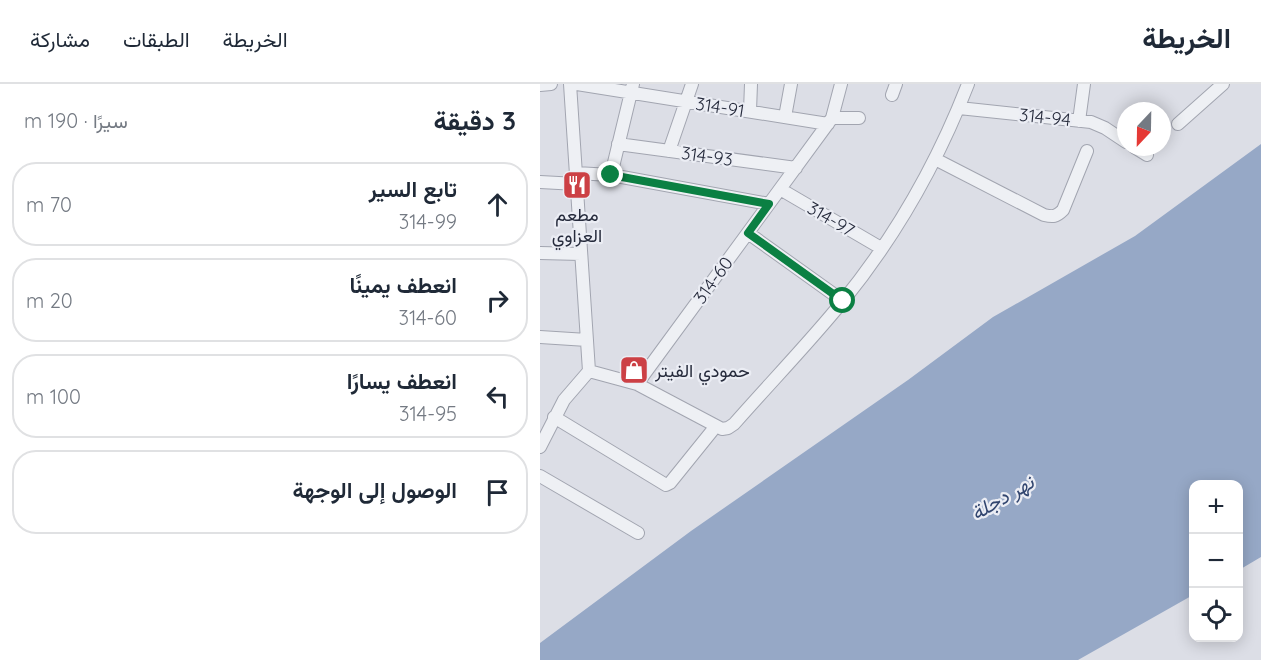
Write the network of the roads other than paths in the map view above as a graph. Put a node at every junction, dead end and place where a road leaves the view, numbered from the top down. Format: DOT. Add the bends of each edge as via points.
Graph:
graph roads {
  1 [pos="551,84"];
  2 [pos="570,84"];
  3 [pos="577,84"];
  4 [pos="692,84"];
  5 [pos="751,84"];
  6 [pos="791,84"];
  7 [pos="841,84"];
  8 [pos="968,84"];
  9 [pos="1084,84"];
  10 [pos="1223,84"];
  11 [pos="540,85"];
  12 [pos="631,88"];
  13 [pos="687,101"];
  14 [pos="959,108"];
  15 [pos="750,111"];
  16 [pos="785,117"];
  17 [pos="859,118"];
  18 [pos="830,121"];
  19 [pos="1079,121"];
  20 [pos="1178,124"];
  21 [pos="1117,136"];
  22 [pos="618,144"];
  23 [pos="669,151"];
  24 [pos="1086,152"];
  25 [pos="935,159"];
  26 [pos="796,168"];
  27 [pos="611,175"];
  28 [pos="576,178"];
  29 [pos="540,182"];
  30 [pos="780,189"];
  31 [pos="769,204"];
  32 [pos="748,233"];
  33 [pos="881,248"];
  34 [pos="540,253"];
  35 [pos="581,254"];
  36 [pos="843,301"];
  37 [pos="540,338"];
  38 [pos="587,340"];
  39 [pos="589,371"];
  40 [pos="638,384"];
  41 [pos="554,417"];
  42 [pos="716,426"];
  43 [pos="541,444"];
  44 [pos="540,476"];
  45 [pos="638,533"];
  1 -- 11 [label="street"];
  2 -- 28 [label="street"];
  3 -- 12 [label="street, 314-91"];
  4 -- 13 [label="street"];
  5 -- 15 [label="street"];
  6 -- 16 [label="street"];
  7 -- 18 [label="street, 314-60"];
  8 -- 14 [label="street"];
  9 -- 19 [label="street"];
  10 -- 20 [label="street"];
  12 -- 13 [label="street, 314-91"];
  12 -- 22 [label="street"];
  13 -- 15 [label="street, 314-91"];
  13 -- 23 [label="street"];
  14 -- 19 [label="street, 314-94"];
  14 -- 25 [label="street"];
  15 -- 16 [label="street, 314-91"];
  16 -- 18 [label="street, 314-91"];
  17 -- 18 [label="street, 314-91"];
  18 -- 26 [label="street, 314-60"];
  19 -- 21 [label="street, 314-94" via="1098,124"];
  22 -- 23 [label="street, 314-93"];
  22 -- 27 [label="street"];
  23 -- 26 [label="street, 314-93"];
  24 -- 25 [label="street" via="1063,210 1053,217"];
  25 -- 33 [label="street"];
  26 -- 30 [label="street, 314-60"];
  27 -- 28 [label="street"];
  27 -- 31 [label="street"];
  28 -- 29 [label="street"];
  28 -- 35 [label="street"];
  30 -- 31 [label="street, 314-60"];
  30 -- 33 [label="street, 314-97"];
  31 -- 32 [label="street, 314-60"];
  32 -- 36 [label="street"];
  32 -- 40 [label="street, 314-60"];
  33 -- 36 [label="street"];
  34 -- 35 [label="street"];
  35 -- 38 [label="street"];
  36 -- 42 [label="street" via="734,424 722,429"];
  37 -- 38 [label="street"];
  38 -- 39 [label="street"];
  39 -- 40 [label="street"];
  39 -- 41 [label="street"];
  40 -- 42 [label="street"];
  41 -- 42 [label="street" via="666,485"];
  41 -- 43 [label="street"];
  44 -- 45 [label="street"];
}
